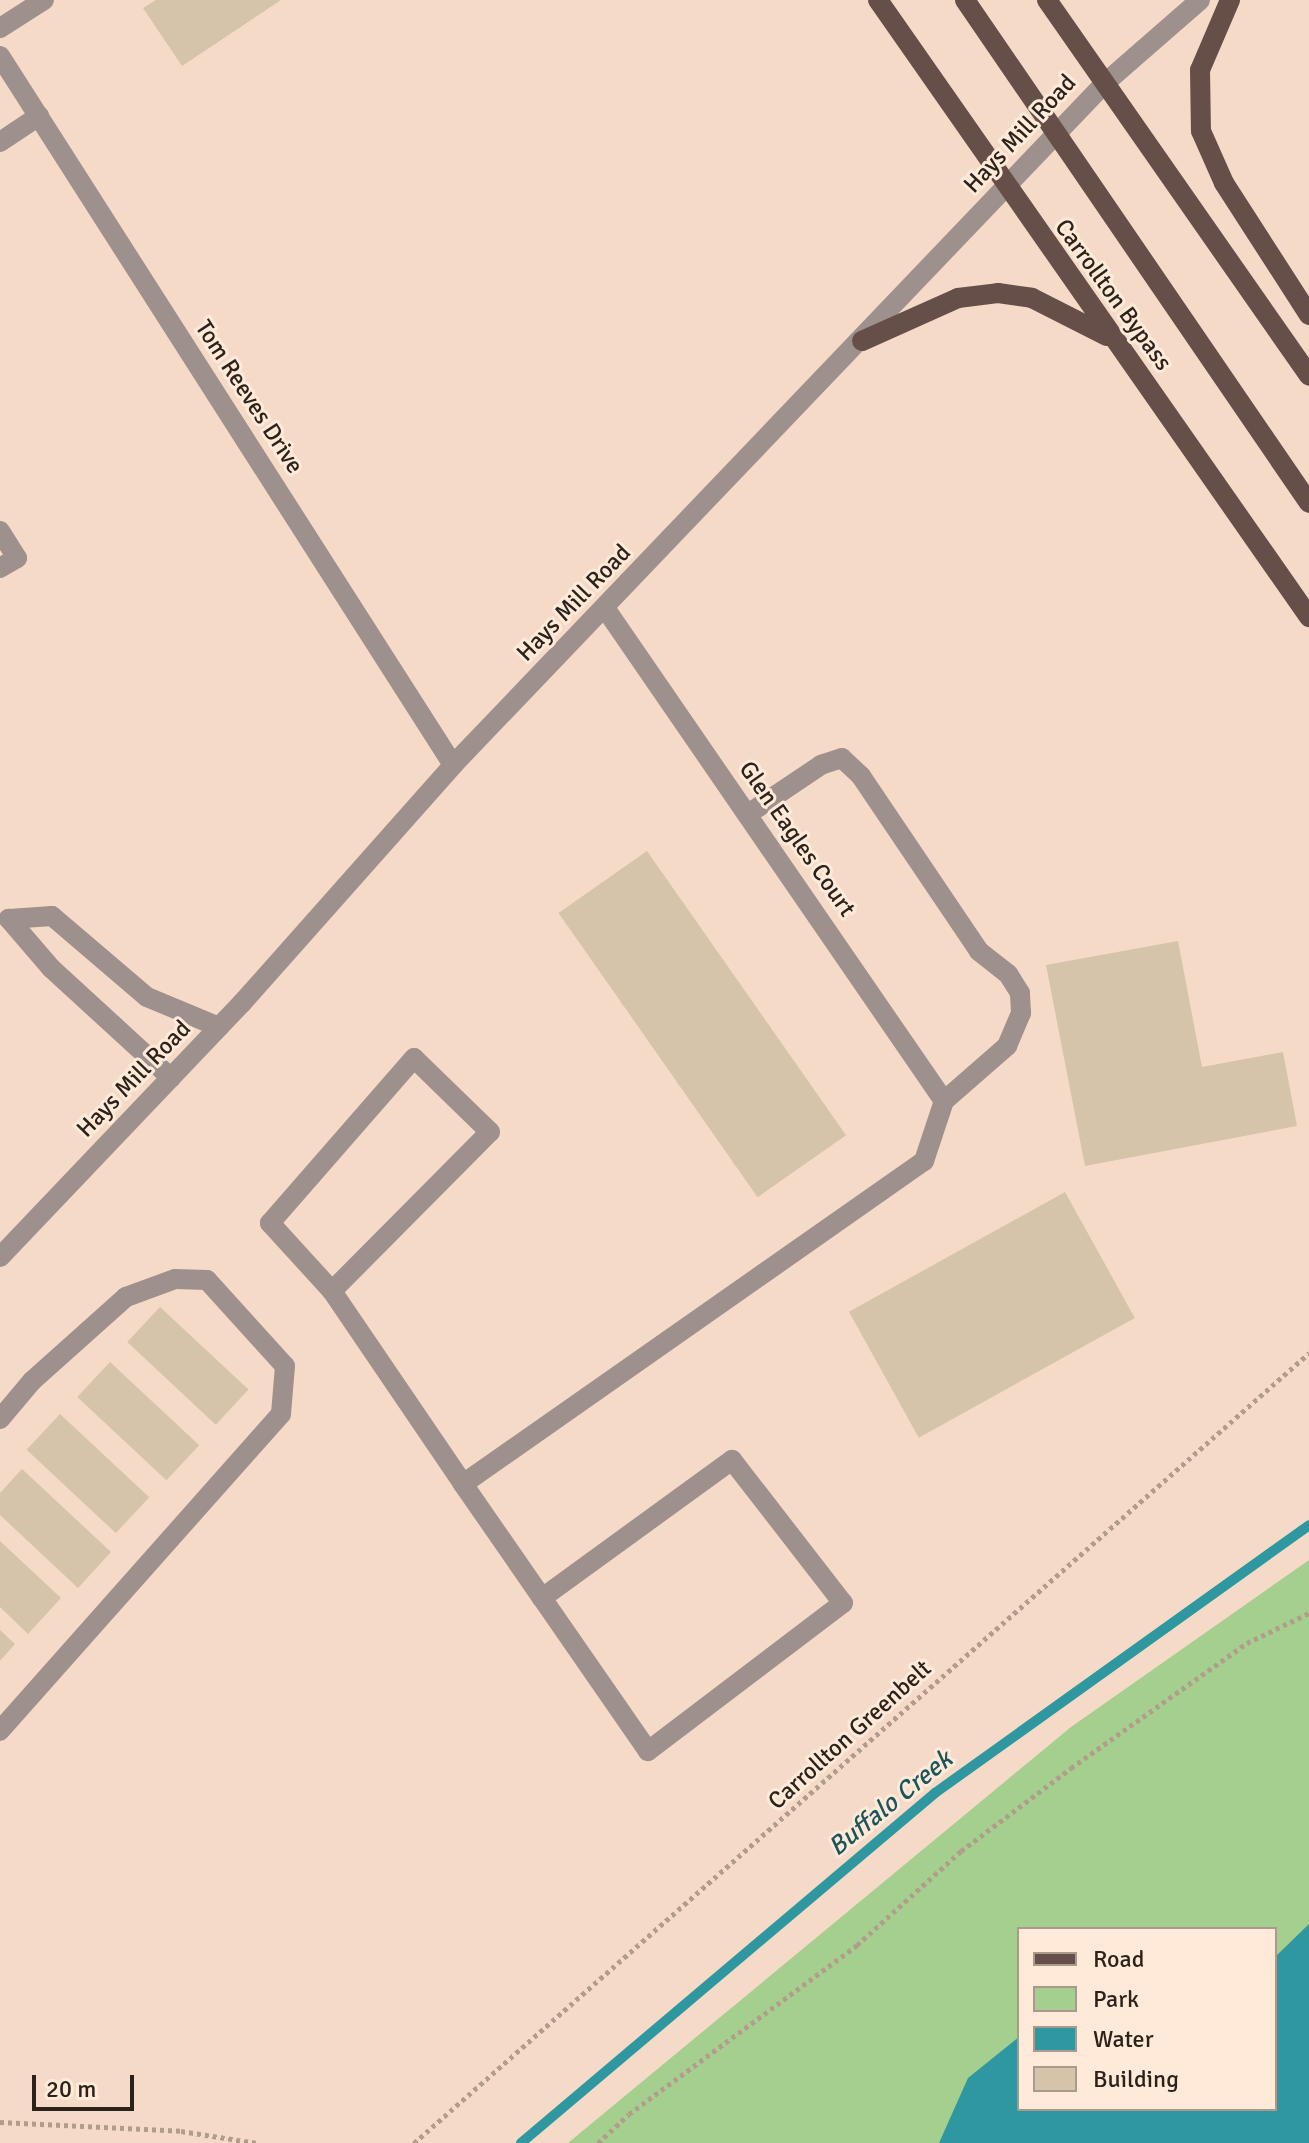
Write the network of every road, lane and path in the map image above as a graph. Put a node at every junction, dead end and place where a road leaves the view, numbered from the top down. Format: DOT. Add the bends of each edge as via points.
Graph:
graph roads {
  1 [pos="44,0"];
  2 [pos="878,0"];
  3 [pos="965,0"];
  4 [pos="1047,0"];
  5 [pos="1200,0"];
  6 [pos="1230,0"];
  7 [pos="0,28"];
  8 [pos="0,56"];
  9 [pos="1105,83"];
  10 [pos="39,116"];
  11 [pos="1058,133"];
  12 [pos="0,142"];
  13 [pos="1005,188"];
  14 [pos="1309,315"];
  15 [pos="862,341"];
  16 [pos="1115,341"];
  17 [pos="1309,376"];
  18 [pos="1309,503"];
  19 [pos="0,531"];
  20 [pos="0,568"];
  21 [pos="605,608"];
  22 [pos="1309,617"];
  23 [pos="453,765"];
  24 [pos="748,814"];
  25 [pos="4,918"];
  26 [pos="219,1027"];
  27 [pos="171,1078"];
  28 [pos="944,1101"];
  29 [pos="0,1257"];
  30 [pos="332,1291"];
  31 [pos="1309,1353"];
  32 [pos="0,1419"];
  33 [pos="463,1484"];
  34 [pos="542,1598"];
  35 [pos="1309,1613"];
  36 [pos="0,1731"];
  37 [pos="0,2122"];
  38 [pos="257,2143"];
  39 [pos="414,2143"];
  40 [pos="598,2143"];
  1 -- 7 [label="street"];
  2 -- 13 [label="main road, Carrollton Bypass"];
  3 -- 11 [label="main road"];
  4 -- 9 [label="main road"];
  5 -- 9 [label="street, Hays Mill Road"];
  6 -- 14 [label="main road" via="1200,70 1201,131 1224,183"];
  8 -- 10 [label="street, Tom Reeves Drive"];
  9 -- 11 [label="street, Hays Mill Road"];
  9 -- 17 [label="main road"];
  10 -- 12 [label="street"];
  10 -- 23 [label="street, Tom Reeves Drive"];
  11 -- 13 [label="street, Hays Mill Road"];
  11 -- 18 [label="main road"];
  13 -- 15 [label="street, Hays Mill Road"];
  13 -- 16 [label="main road, Carrollton Bypass"];
  15 -- 16 [label="main road" via="958,298 998,293 1032,298"];
  15 -- 21 [label="street, Hays Mill Road"];
  16 -- 22 [label="main road, Carrollton Bypass"];
  19 -- 20 [label="street" via="17,558"];
  21 -- 23 [label="street, Hays Mill Road"];
  21 -- 24 [label="street, Glen Eagles Court"];
  23 -- 26 [label="street, Hays Mill Road"];
  24 -- 28 [label="street, Glen Eagles Court"];
  24 -- 28 [label="street" via="821,765 842,758 861,776 979,951 1008,974 1020,993 1021,1013 1007,1046"];
  25 -- 26 [label="street" via="52,916 147,997"];
  25 -- 27 [label="street"];
  26 -- 27 [label="street, Hays Mill Road"];
  27 -- 29 [label="street, Hays Mill Road"];
  28 -- 33 [label="street" via="924,1161"];
  30 -- 30 [label="street" via="490,1132 414,1058 270,1223"];
  30 -- 33 [label="street"];
  31 -- 39 [label="path, Carrollton Greenbelt"];
  32 -- 36 [label="street" via="32,1381 126,1297 175,1279 207,1280 285,1366 281,1414"];
  33 -- 34 [label="street"];
  34 -- 34 [label="street" via="648,1751 843,1603 732,1460"];
  35 -- 40 [label="path" via="1247,1643 1071,1768 961,1851 857,1945 629,2114"];
  37 -- 38 [label="path" via="181,2131"];
}
